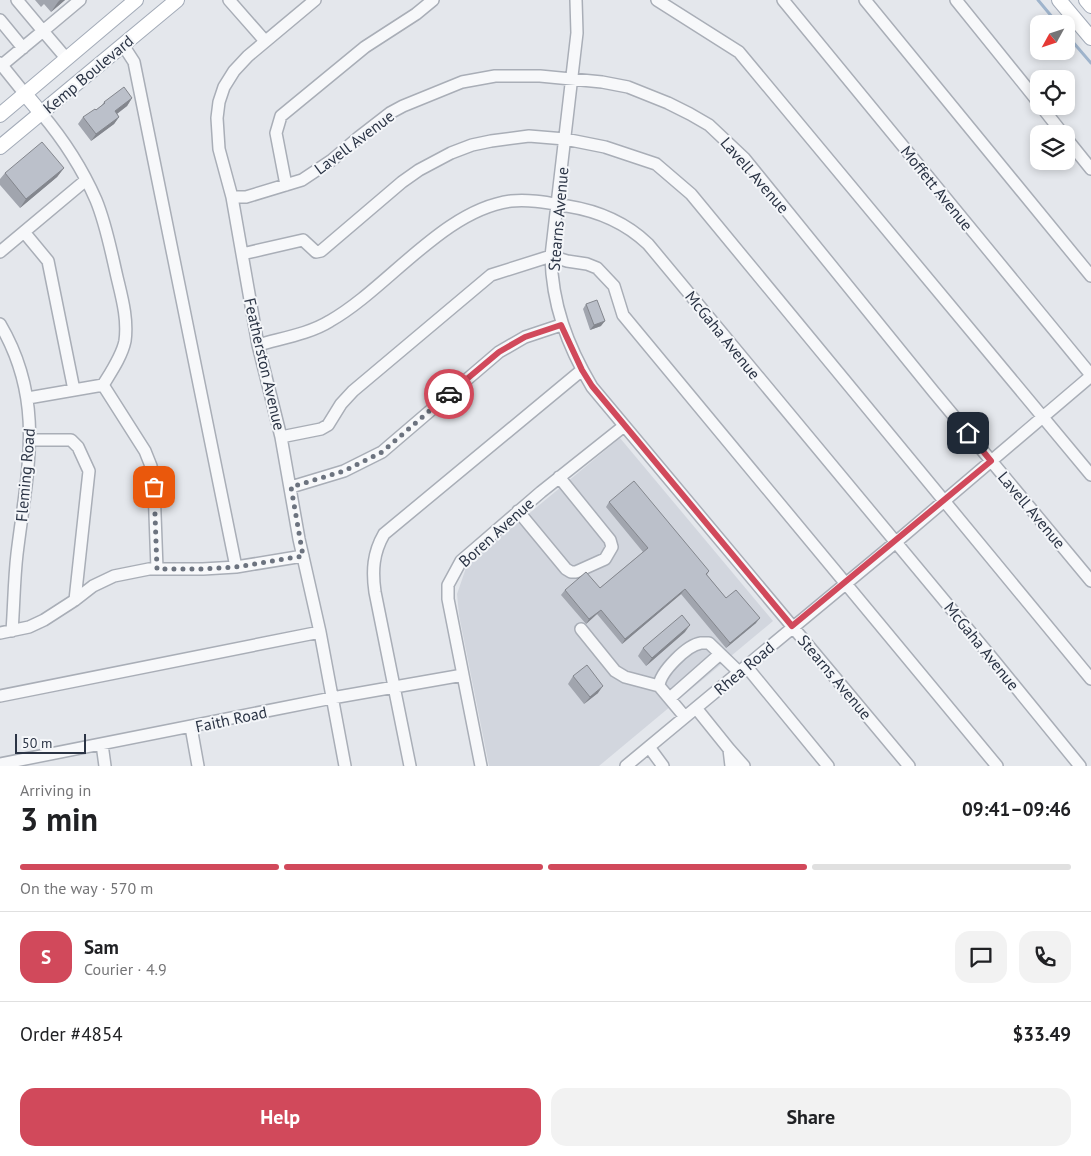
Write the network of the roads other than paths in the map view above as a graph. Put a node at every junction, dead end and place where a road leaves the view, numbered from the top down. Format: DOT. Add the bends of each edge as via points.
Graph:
graph roads {
  1 [pos="17,0"];
  2 [pos="177,0"];
  3 [pos="229,0"];
  4 [pos="315,0"];
  5 [pos="433,0"];
  6 [pos="576,0"];
  7 [pos="657,0"];
  8 [pos="782,0"];
  9 [pos="865,0"];
  10 [pos="956,0"];
  11 [pos="1059,0"];
  12 [pos="1086,0"];
  13 [pos="77,1"];
  14 [pos="131,2"];
  15 [pos="1091,6"];
  16 [pos="0,20"];
  17 [pos="43,31"];
  18 [pos="1091,38"];
  19 [pos="264,41"];
  20 [pos="122,45"];
  21 [pos="23,48"];
  22 [pos="66,58"];
  23 [pos="1,64"];
  24 [pos="572,79"];
  25 [pos="1030,92"];
  26 [pos="25,94"];
  27 [pos="41,113"];
  28 [pos="0,115"];
  29 [pos="1048,115"];
  30 [pos="1056,125"];
  31 [pos="565,139"];
  32 [pos="0,147"];
  33 [pos="1075,149"];
  34 [pos="1091,169"];
  35 [pos="86,180"];
  36 [pos="286,186"];
  37 [pos="232,197"];
  38 [pos="557,204"];
  39 [pos="24,232"];
  40 [pos="0,252"];
  41 [pos="242,254"];
  42 [pos="551,256"];
  43 [pos="1091,276"];
  44 [pos="0,324"];
  45 [pos="561,325"];
  46 [pos="258,345"];
  47 [pos="582,370"];
  48 [pos="1091,376"];
  49 [pos="103,385"];
  50 [pos="74,390"];
  51 [pos="28,398"];
  52 [pos="1043,418"];
  53 [pos="624,426"];
  54 [pos="281,437"];
  55 [pos="30,440"];
  56 [pos="991,461"];
  57 [pos="1091,475"];
  58 [pos="559,477"];
  59 [pos="291,487"];
  60 [pos="944,501"];
  61 [pos="518,511"];
  62 [pos="896,542"];
  63 [pos="303,556"];
  64 [pos="236,567"];
  65 [pos="157,569"];
  66 [pos="1091,581"];
  67 [pos="845,584"];
  68 [pos="75,600"];
  69 [pos="792,626"];
  70 [pos="581,629"];
  71 [pos="12,631"];
  72 [pos="320,632"];
  73 [pos="0,633"];
  74 [pos="720,654"];
  75 [pos="742,669"];
  76 [pos="463,674"];
  77 [pos="1091,679"];
  78 [pos="659,686"];
  79 [pos="395,687"];
  80 [pos="0,696"];
  81 [pos="332,698"];
  82 [pos="670,698"];
  83 [pos="696,708"];
  84 [pos="686,716"];
  85 [pos="191,727"];
  86 [pos="102,744"];
  87 [pos="648,747"];
  88 [pos="729,748"];
  89 [pos="52,760"];
  90 [pos="0,764"];
  91 [pos="105,766"];
  92 [pos="198,766"];
  93 [pos="346,766"];
  94 [pos="410,766"];
  95 [pos="481,766"];
  96 [pos="626,766"];
  97 [pos="663,766"];
  98 [pos="732,766"];
  99 [pos="744,766"];
  100 [pos="828,766"];
  101 [pos="909,766"];
  102 [pos="997,766"];
  103 [pos="1080,766"];
  1 -- 17 [label="street"];
  2 -- 20 [label="main road, Kemp Boulevard"];
  3 -- 19 [label="street"];
  4 -- 19 [label="street, Featherston Avenue"];
  5 -- 36 [label="street" via="365,47 281,116 276,133"];
  6 -- 24 [label="street, Stearns Avenue" via="577,33"];
  7 -- 52 [label="street" via="739,52"];
  8 -- 48 [label="street, Moffett Avenue"];
  9 -- 43 [label="street"];
  10 -- 25 [label="street"];
  11 -- 18 [label="main road"];
  12 -- 15 [label="main road"];
  13 -- 17 [label="street"];
  14 -- 22 [label="main road, Kemp Boulevard"];
  16 -- 21 [label="street"];
  17 -- 21 [label="street"];
  17 -- 22 [label="street"];
  19 -- 37 [label="street, Featherston Avenue" via="234,71 219,102 219,149"];
  20 -- 27 [label="main road, Kemp Boulevard"];
  20 -- 64 [label="street" via="134,62"];
  21 -- 23 [label="street"];
  22 -- 26 [label="main road, Kemp Boulevard"];
  23 -- 26 [label="street"];
  24 -- 31 [label="street, Stearns Avenue"];
  24 -- 36 [label="street, Lavell Avenue" via="495,76 449,86 403,106 332,160 302,180"];
  24 -- 56 [label="street, Lavell Avenue" via="620,86 650,95 690,114 729,142"];
  26 -- 27 [label="main road"];
  26 -- 28 [label="main road, Kemp Boulevard"];
  27 -- 32 [label="main road, Kemp Boulevard"];
  27 -- 35 [label="street" via="77,162"];
  29 -- 30 [label="street"];
  31 -- 38 [label="street, Stearns Avenue"];
  31 -- 41 [label="street" via="529,136 465,148 402,182 320,251 316,252 303,240"];
  31 -- 60 [label="street" via="605,147 656,164 691,194"];
  33 -- 34 [label="street"];
  35 -- 39 [label="street"];
  35 -- 49 [label="street" via="101,214 125,312 123,349"];
  36 -- 37 [label="street, Lavell Avenue" via="246,198"];
  37 -- 41 [label="street, Featherston Avenue"];
  38 -- 42 [label="street, Stearns Avenue"];
  38 -- 46 [label="street, McGaha Avenue" via="511,201 475,212 439,235 331,321"];
  38 -- 62 [label="street, McGaha Avenue" via="606,216 640,237"];
  39 -- 40 [label="street"];
  39 -- 50 [label="street" via="48,261"];
  41 -- 46 [label="street, Featherston Avenue"];
  42 -- 45 [label="street, Stearns Avenue"];
  42 -- 54 [label="street" via="491,275 353,391 328,425"];
  42 -- 67 [label="street" via="587,264 608,278 614,286 623,315"];
  44 -- 51 [label="street, Fleming Road" via="24,377"];
  45 -- 47 [label="street, Stearns Avenue"];
  45 -- 59 [label="street" via="525,337 499,352 382,452 344,471"];
  46 -- 54 [label="street, Featherston Avenue"];
  47 -- 53 [label="street, Stearns Avenue"];
  47 -- 79 [label="street" via="384,534 378,544 374,592"];
  48 -- 52 [label="street, Rhea Road"];
  49 -- 50 [label="street"];
  49 -- 65 [label="street" via="151,466"];
  50 -- 51 [label="street"];
  51 -- 55 [label="street, Fleming Road"];
  52 -- 56 [label="street, Rhea Road"];
  52 -- 57 [label="street"];
  53 -- 58 [label="street, Boren Avenue"];
  53 -- 69 [label="street, Stearns Avenue"];
  54 -- 59 [label="street, Featherston Avenue"];
  55 -- 68 [label="street" via="71,440 78,447 89,471"];
  55 -- 71 [label="street, Fleming Road"];
  56 -- 60 [label="street, Rhea Road"];
  56 -- 66 [label="street, Lavell Avenue"];
  58 -- 61 [label="street, Boren Avenue"];
  58 -- 61 [label="street" via="610,540 612,547 605,559 571,572"];
  59 -- 63 [label="street, Featherston Avenue"];
  60 -- 62 [label="street, Rhea Road"];
  60 -- 77 [label="street"];
  61 -- 76 [label="street, Boren Avenue" via="461,561 448,584"];
  62 -- 67 [label="street, Rhea Road"];
  62 -- 103 [label="street, McGaha Avenue"];
  63 -- 64 [label="street"];
  63 -- 72 [label="street, Featherston Avenue"];
  64 -- 65 [label="street"];
  65 -- 68 [label="street" via="114,576"];
  67 -- 69 [label="street, Rhea Road"];
  67 -- 102 [label="street"];
  68 -- 71 [label="street" via="44,620"];
  69 -- 75 [label="street, Rhea Road"];
  69 -- 101 [label="street, Stearns Avenue"];
  70 -- 78 [label="street" via="615,671"];
  71 -- 73 [label="street"];
  72 -- 80 [label="street"];
  72 -- 81 [label="street, Featherston Avenue"];
  74 -- 75 [label="street"];
  74 -- 78 [label="street" via="709,643 700,643 666,670"];
  74 -- 82 [label="street"];
  75 -- 83 [label="street, Rhea Road"];
  75 -- 100 [label="street"];
  76 -- 79 [label="street, Faith Road"];
  76 -- 95 [label="street, Boren Avenue"];
  78 -- 82 [label="street"];
  79 -- 81 [label="street, Faith Road"];
  79 -- 94 [label="street"];
  81 -- 85 [label="street, Faith Road"];
  81 -- 93 [label="street, Featherston Avenue"];
  82 -- 84 [label="street"];
  83 -- 84 [label="street, Rhea Road"];
  83 -- 88 [label="street"];
  84 -- 87 [label="street, Rhea Road"];
  85 -- 86 [label="street, Faith Road"];
  85 -- 92 [label="street"];
  86 -- 89 [label="street, Faith Road"];
  86 -- 91 [label="street"];
  87 -- 96 [label="street, Rhea Road"];
  87 -- 97 [label="street"];
  88 -- 98 [label="street"];
  88 -- 99 [label="street"];
  89 -- 90 [label="street, Faith Road"];
}
